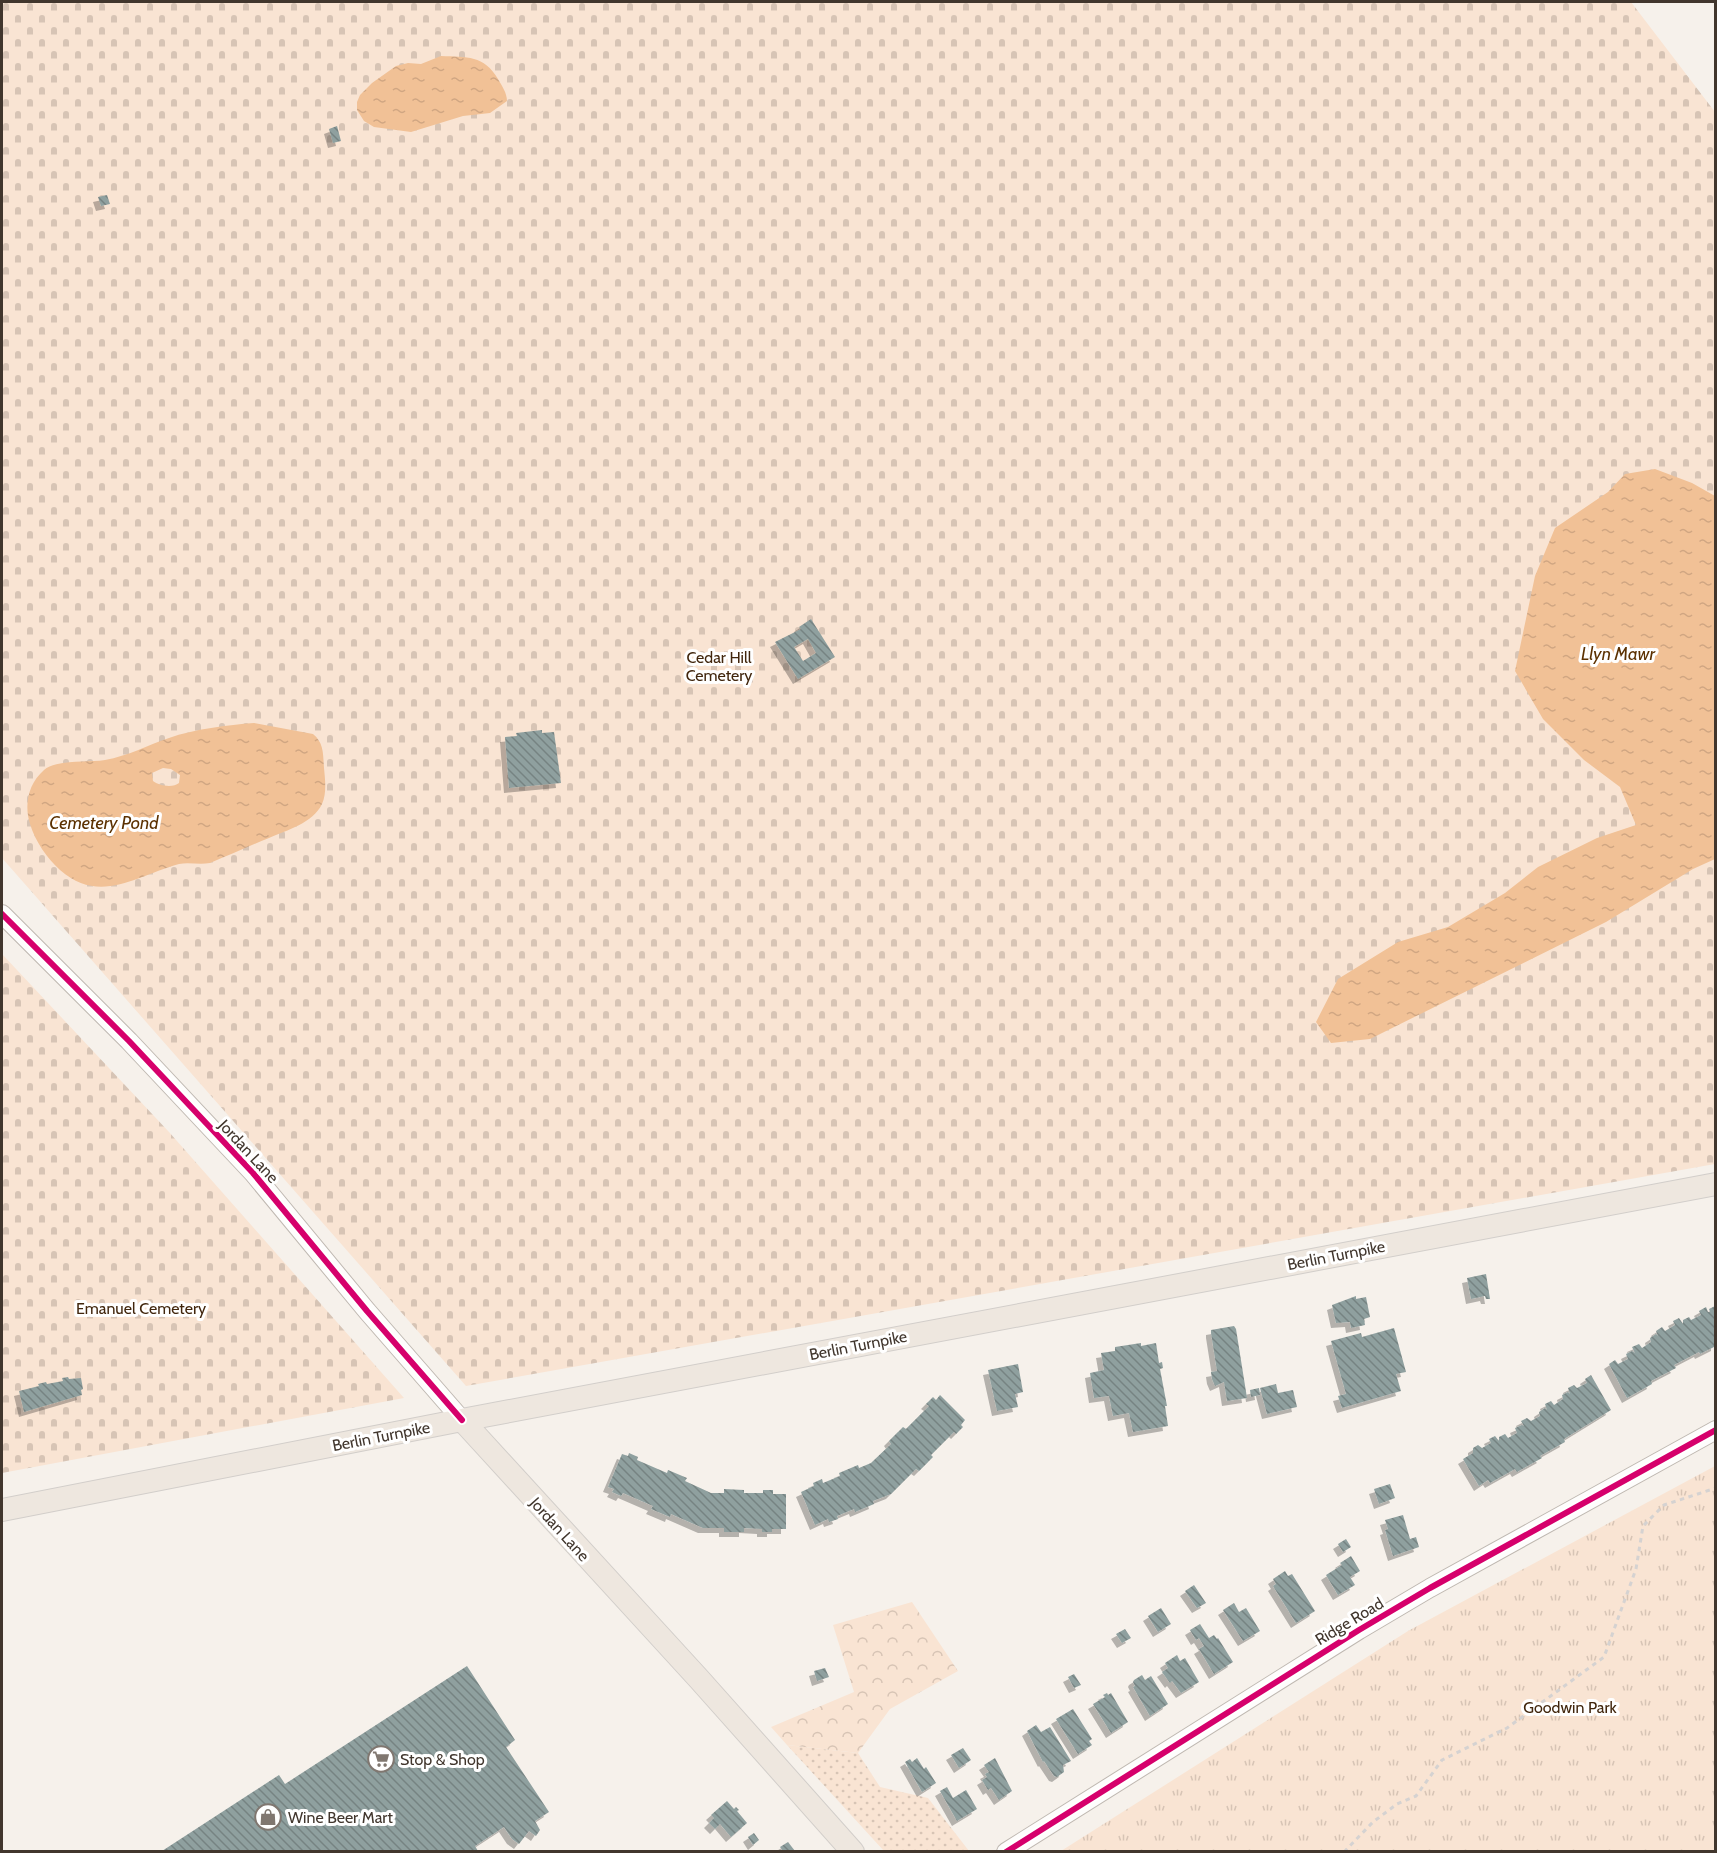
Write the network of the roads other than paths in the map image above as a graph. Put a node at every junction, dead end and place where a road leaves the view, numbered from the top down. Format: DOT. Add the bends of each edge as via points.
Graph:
graph roads {
  1 [pos="2,914"];
  2 [pos="1716,1184"];
  3 [pos="462,1420"];
  4 [pos="1716,1430"];
  5 [pos="2,1510"];
  6 [pos="853,1851"];
  7 [pos="1006,1851"];
  1 -- 3 [label="street, Jordan Lane" via="246,1165"];
  2 -- 3 [label="main road, Berlin Turnpike"];
  3 -- 5 [label="main road, Berlin Turnpike"];
  3 -- 6 [label="main road, Jordan Lane"];
  4 -- 7 [label="street, Ridge Road" via="1359,1630"];
}
